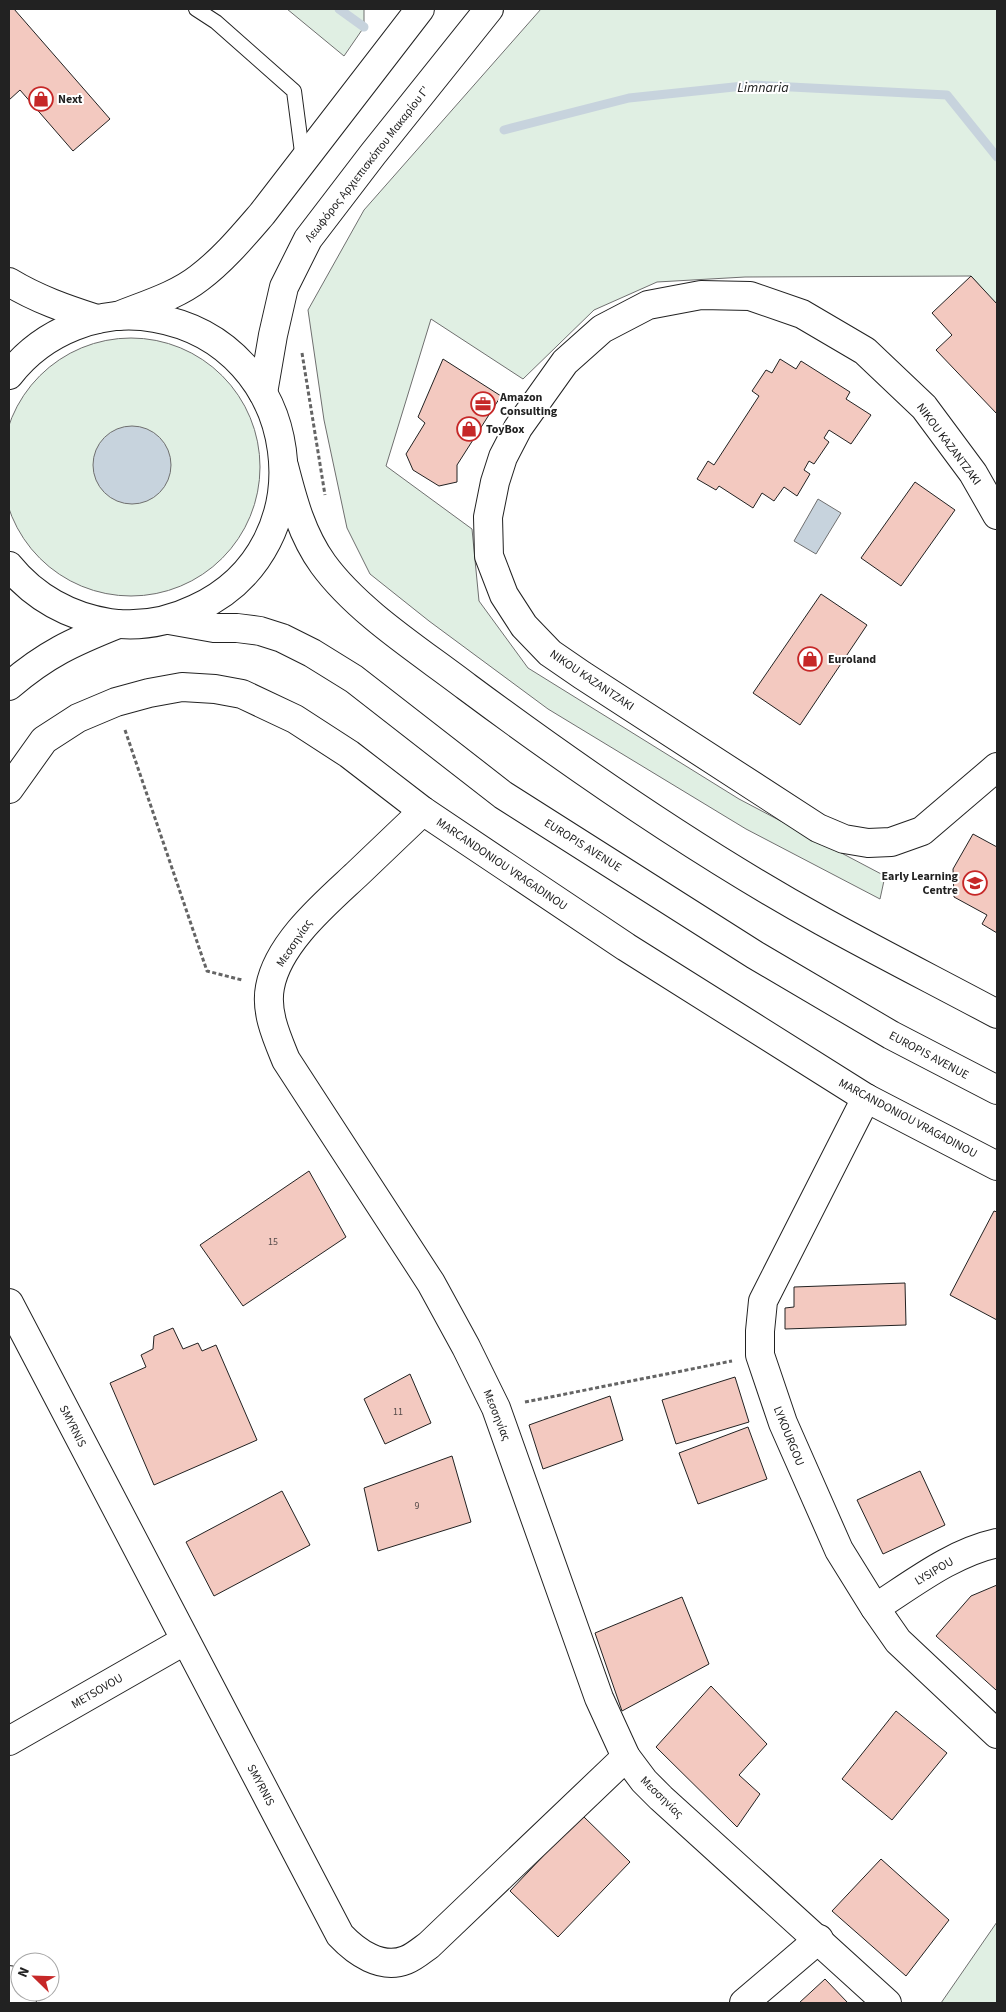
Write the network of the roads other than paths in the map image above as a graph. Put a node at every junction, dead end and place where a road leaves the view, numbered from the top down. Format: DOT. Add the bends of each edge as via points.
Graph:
graph roads {
  1 [pos="196,9"];
  2 [pos="420,9"];
  3 [pos="489,9"];
  4 [pos="303,161"];
  5 [pos="9,282"];
  6 [pos="108,317"];
  7 [pos="9,375"];
  8 [pos="263,393"];
  9 [pos="284,466"];
  10 [pos="997,516"];
  11 [pos="9,566"];
  12 [pos="169,620"];
  13 [pos="118,624"];
  14 [pos="9,686"];
  15 [pos="997,767"];
  16 [pos="9,789"];
  17 [pos="424,811"];
  18 [pos="997,1014"];
  19 [pos="997,1090"];
  20 [pos="866,1098"];
  21 [pos="997,1166"];
  22 [pos="9,1303"];
  23 [pos="997,1543"];
  24 [pos="875,1608"];
  25 [pos="184,1641"];
  26 [pos="997,1734"];
  27 [pos="9,1742"];
  28 [pos="626,1757"];
  29 [pos="818,1939"];
  30 [pos="9,1980"];
  31 [pos="22,2003"];
  32 [pos="744,2003"];
  33 [pos="888,2003"];
  1 -- 4 [label="lane" via="216,22 294,91"];
  2 -- 4 [label="main road"];
  3 -- 8 [label="main road, Λεωφόρος Αρχιεπισκόπου Μακαρίου Γ'" via="308,238 284,288"];
  4 -- 6 [label="main road" via="241,238 199,278 178,290"];
  5 -- 6 [label="main road" via="56,306"];
  6 -- 7 [label="main road" via="78,324 50,338 25,357"];
  6 -- 8 [label="main road" via="165,319 195,330 234,356"];
  8 -- 9 [label="main road" via="278,428"];
  9 -- 12 [label="main road" via="274,522 252,563 219,596"];
  9 -- 18 [label="main road" via="296,513 323,564 346,591 391,630 538,740 704,851 821,921"];
  10 -- 15 [label="main road, NIKOU KAZANTZAKI" via="973,473 924,407 865,351 802,314 750,296 701,295 648,305 602,329 565,362 518,428 495,482 488,516 489,556 504,596 524,626 550,653 818,828 844,839 891,842 922,831"];
  11 -- 13 [label="main road" via="32,590 52,604 95,621"];
  12 -- 13 [label="main road"];
  12 -- 19 [label="main road, EUROPIS AVENUE" via="214,628 260,631 312,653 354,679 503,795 755,955 891,1035"];
  13 -- 14 [label="main road" via="64,646"];
  16 -- 17 [label="main road, MARCANDONIOU VRAGADINOU" via="44,740 78,718 116,702 182,687 242,694 295,719 349,754"];
  17 -- 20 [label="main road, MARCANDONIOU VRAGADINOU" via="626,946"];
  17 -- 28 [label="main road, Μεσσηνίας" via="308,919 278,965 270,987 270,1011 286,1060 431,1283 496,1408 599,1698"];
  20 -- 21 [label="main road, MARCANDONIOU VRAGADINOU"];
  20 -- 24 [label="main road, LYKOURGOU" via="763,1301 760,1355 783,1423 813,1494 839,1550"];
  22 -- 25 [label="main road, SMYRNIS"];
  23 -- 24 [label="main road, LYSIPOU" via="979,1547 947,1562"];
  24 -- 26 [label="main road, LYKOURGOU" via="898,1641"];
  25 -- 27 [label="main road, METSOVOU"];
  25 -- 28 [label="main road, SMYRNIS" via="340,1935 351,1947 378,1960 391,1963 406,1960 429,1945"];
  28 -- 29 [label="main road, Μεσσηνίας" via="661,1798"];
  29 -- 32 [label="main road"];
  29 -- 33 [label="main road, Μεσσηνίας"];
  30 -- 31 [label="main road"];
}
